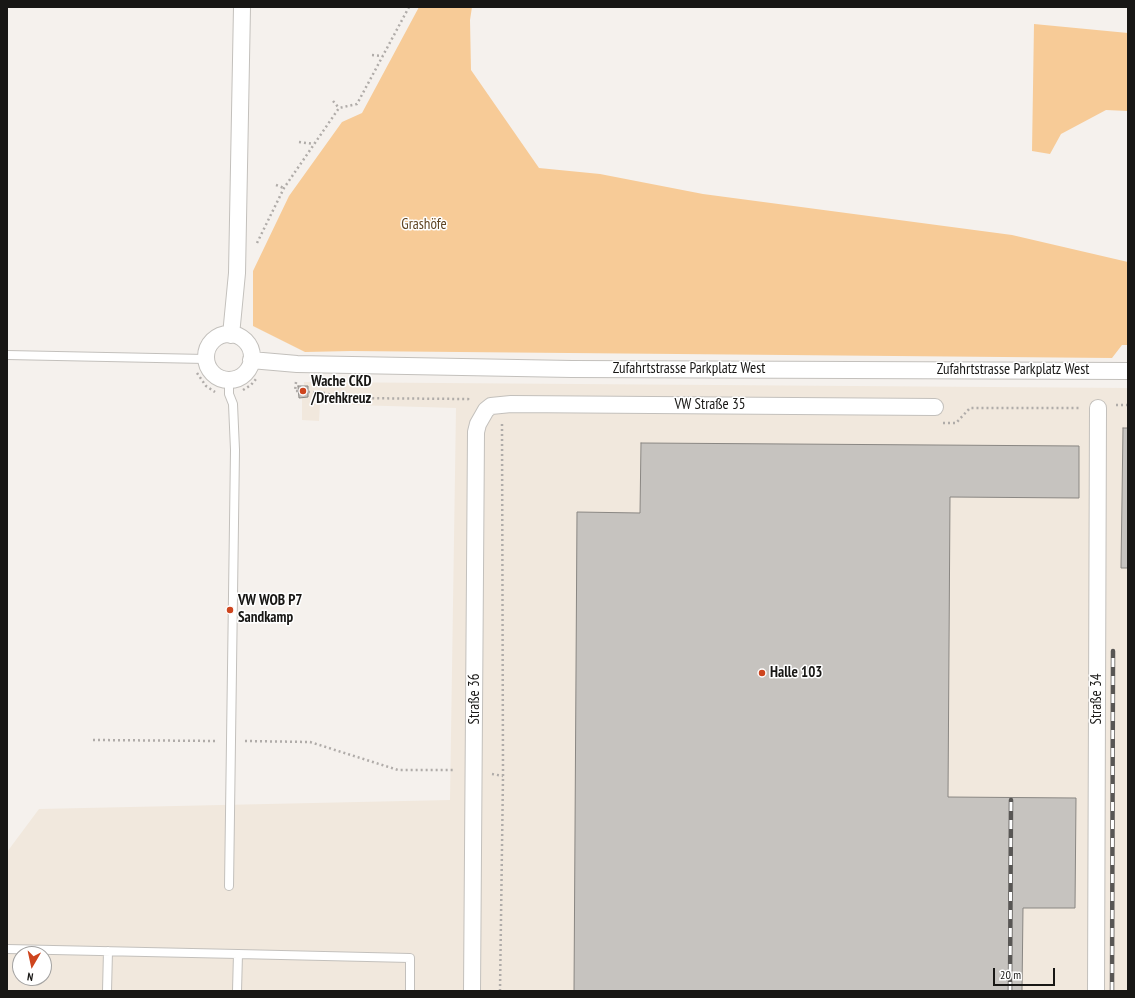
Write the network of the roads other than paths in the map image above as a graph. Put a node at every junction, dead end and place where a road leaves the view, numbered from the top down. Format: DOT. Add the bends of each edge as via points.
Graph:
graph roads {
  1 [pos="242,7"];
  2 [pos="231,335"];
  3 [pos="7,355"];
  4 [pos="206,359"];
  5 [pos="251,360"];
  6 [pos="1128,370"];
  7 [pos="229,380"];
  8 [pos="935,407"];
  9 [pos="1098,408"];
  10 [pos="486,410"];
  11 [pos="229,886"];
  12 [pos="7,949"];
  13 [pos="108,951"];
  14 [pos="238,954"];
  15 [pos="108,991"];
  16 [pos="237,991"];
  17 [pos="410,991"];
  18 [pos="472,991"];
  19 [pos="1096,991"];
  1 -- 2 [label="street" via="237,273"];
  2 -- 4 [label="street" via="218,337 213,341 206,352"];
  2 -- 5 [label="street" via="238,336 249,346"];
  3 -- 4 [label="lane"];
  4 -- 7 [label="street" via="216,376"];
  5 -- 6 [label="street, Zufahrtstrasse Parkplatz West" via="297,364 572,369"];
  5 -- 7 [label="street" via="246,372"];
  7 -- 11 [label="lane" via="235,450"];
  8 -- 10 [label="street, VW Straße 35" via="511,404 491,406"];
  9 -- 19 [label="street, Straße 34"];
  10 -- 18 [label="street, Straße 36" via="476,432"];
  12 -- 13 [label="lane"];
  13 -- 14 [label="lane"];
  13 -- 15 [label="lane"];
  14 -- 16 [label="lane"];
  14 -- 17 [label="lane" via="410,958"];
}
